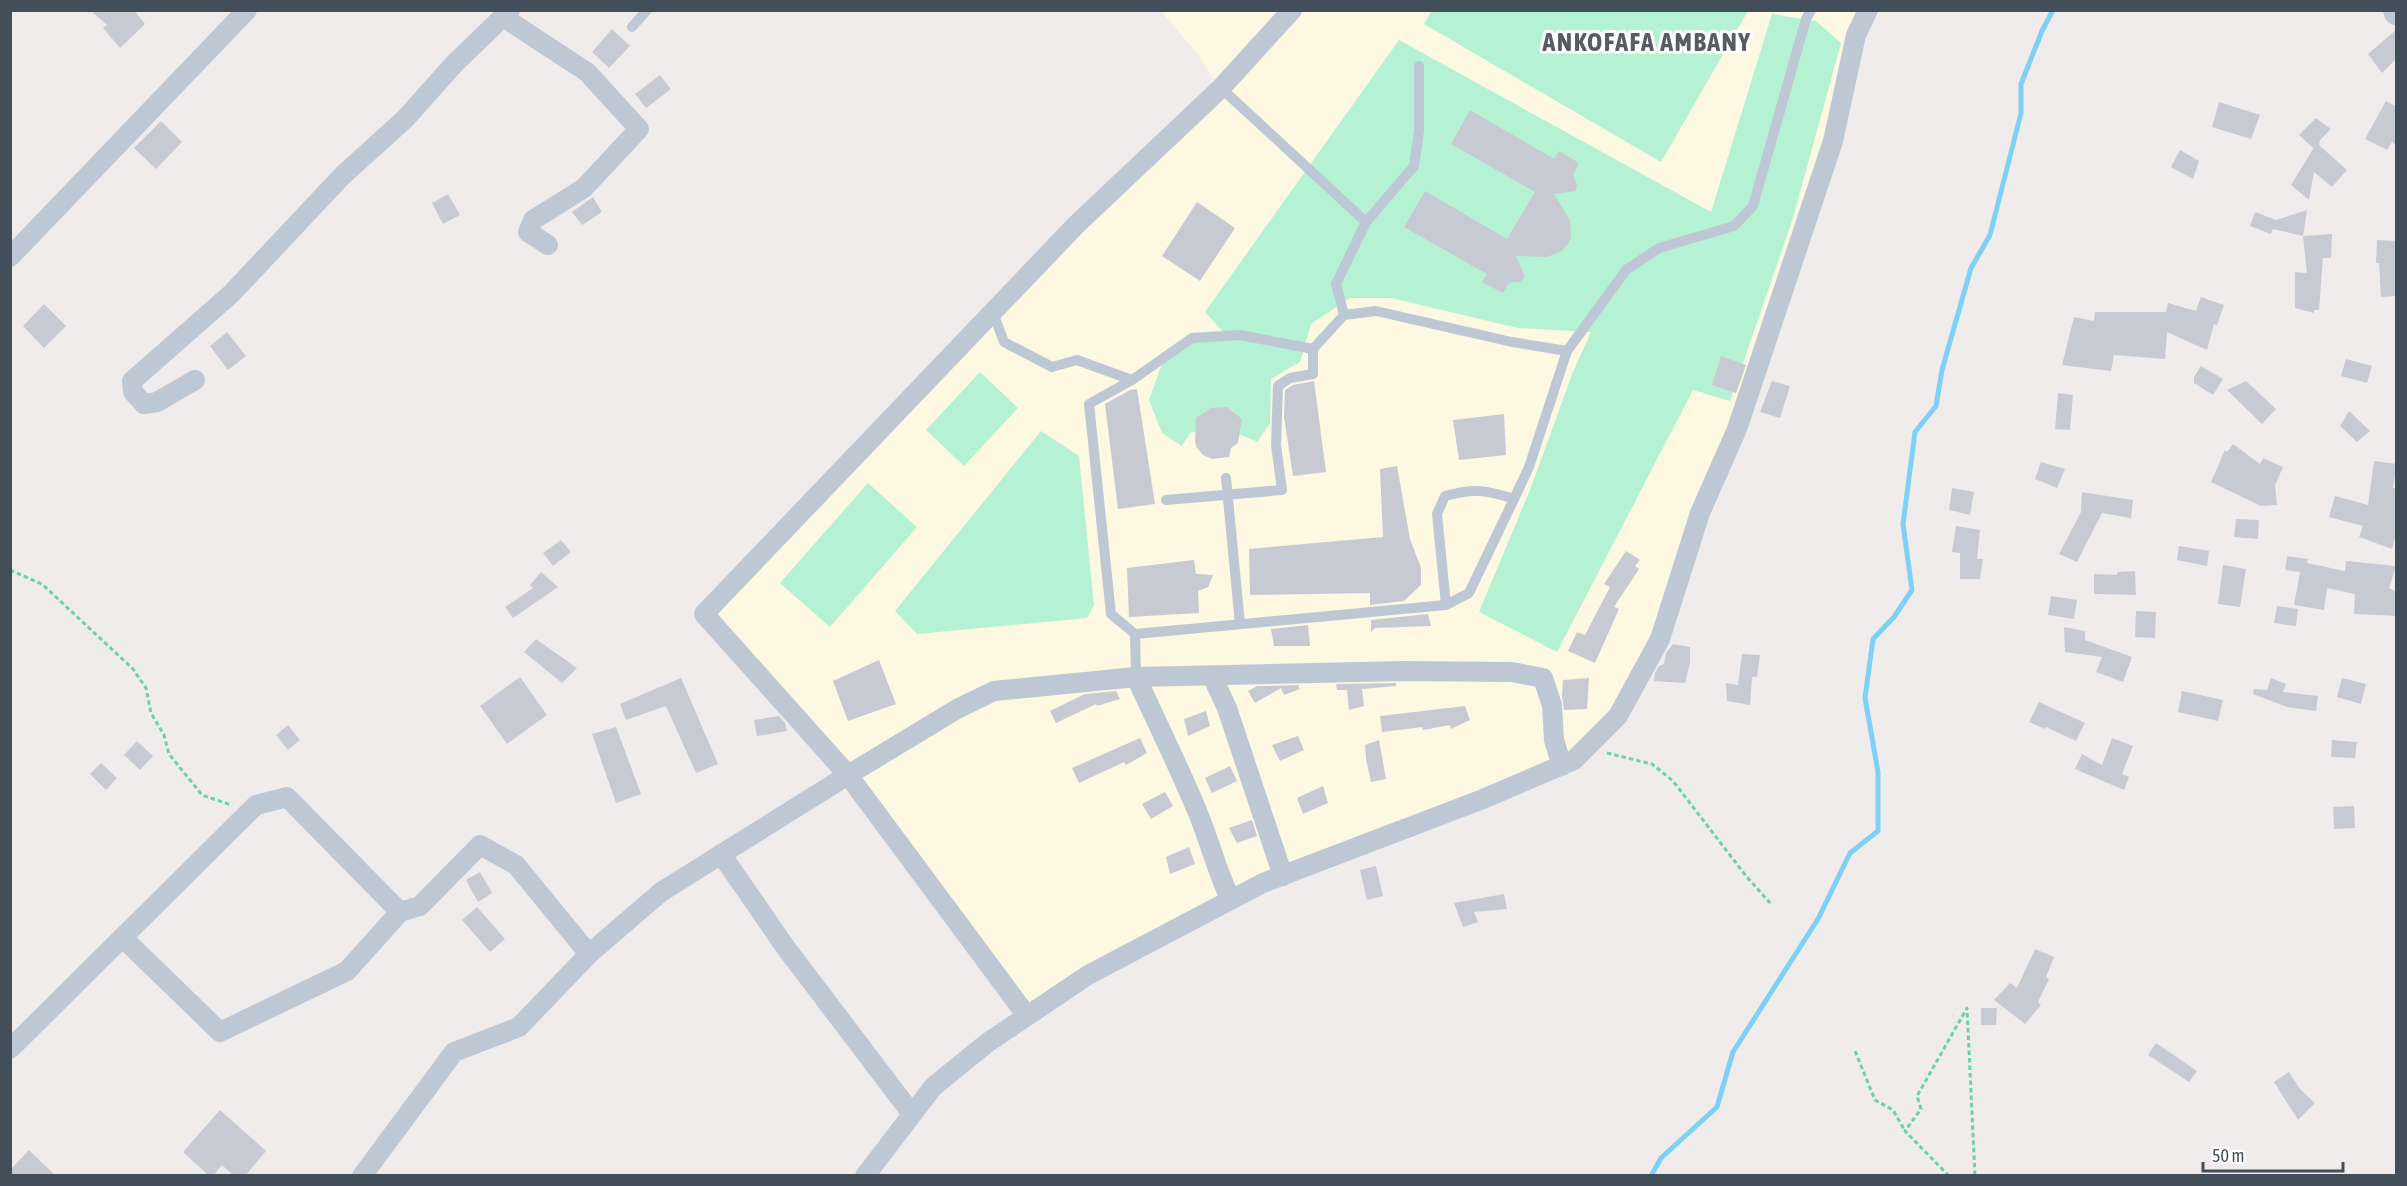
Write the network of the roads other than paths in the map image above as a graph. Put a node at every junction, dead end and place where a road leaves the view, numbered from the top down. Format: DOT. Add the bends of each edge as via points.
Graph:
graph roads {
  1 [pos="247,10"];
  2 [pos="647,10"];
  3 [pos="1292,10"];
  4 [pos="1811,10"];
  5 [pos="1868,10"];
  6 [pos="506,14"];
  7 [pos="632,27"];
  8 [pos="1419,66"];
  9 [pos="1221,88"];
  10 [pos="1366,222"];
  11 [pos="548,244"];
  12 [pos="10,257"];
  13 [pos="993,313"];
  14 [pos="1344,315"];
  15 [pos="1313,349"];
  16 [pos="1567,351"];
  17 [pos="195,380"];
  18 [pos="1132,380"];
  19 [pos="1226,478"];
  20 [pos="1228,495"];
  21 [pos="1514,499"];
  22 [pos="1166,500"];
  23 [pos="1446,605"];
  24 [pos="1240,624"];
  25 [pos="1135,634"];
  26 [pos="1212,675"];
  27 [pos="1136,677"];
  28 [pos="1562,766"];
  29 [pos="848,775"];
  30 [pos="721,854"];
  31 [pos="1283,876"];
  32 [pos="1231,900"];
  33 [pos="400,912"];
  34 [pos="123,938"];
  35 [pos="589,954"];
  36 [pos="1027,1016"];
  37 [pos="10,1049"];
  38 [pos="912,1114"];
  39 [pos="362,1176"];
  40 [pos="865,1176"];
  1 -- 12 [label="street"];
  2 -- 7 [label="lane"];
  3 -- 9 [label="street"];
  4 -- 16 [label="lane" via="1753,207 1734,226 1659,248 1626,270"];
  5 -- 28 [label="street" via="1856,34 1833,141 1797,253 1737,429 1700,513 1660,639 1618,716 1574,760"];
  6 -- 11 [label="street" via="587,72 639,129 584,189 533,220 528,232"];
  6 -- 17 [label="street" via="405,119 343,175 231,294 132,381 134,392 144,404 157,402"];
  8 -- 10 [label="lane" via="1419,131 1414,166"];
  9 -- 10 [label="lane"];
  9 -- 13 [label="street" via="1076,225"];
  10 -- 14 [label="lane" via="1336,284"];
  13 -- 18 [label="lane" via="1004,342 1052,367 1077,360"];
  13 -- 29 [label="street" via="704,614"];
  14 -- 15 [label="lane"];
  14 -- 16 [label="lane" via="1376,311"];
  15 -- 18 [label="lane" via="1240,335 1192,338"];
  15 -- 20 [label="lane" via="1313,374 1290,378 1278,386 1276,445 1282,490"];
  16 -- 21 [label="lane" via="1530,467"];
  18 -- 25 [label="lane" via="1089,404 1111,614"];
  19 -- 20 [label="lane"];
  20 -- 22 [label="lane"];
  20 -- 24 [label="lane"];
  21 -- 23 [label="lane" via="1469,593"];
  21 -- 23 [label="lane" via="1489,490 1466,490 1445,496 1437,514"];
  23 -- 24 [label="lane"];
  24 -- 25 [label="lane"];
  25 -- 27 [label="lane"];
  26 -- 27 [label="street"];
  26 -- 28 [label="street" via="1402,671 1512,672 1543,678 1552,705 1554,740"];
  26 -- 31 [label="street" via="1227,708"];
  27 -- 29 [label="street" via="994,691"];
  27 -- 32 [label="street" via="1191,794"];
  28 -- 31 [label="street"];
  29 -- 30 [label="street"];
  29 -- 36 [label="street"];
  30 -- 35 [label="street" via="661,892"];
  30 -- 38 [label="street" via="786,948"];
  31 -- 32 [label="street"];
  32 -- 36 [label="street" via="1088,975"];
  33 -- 34 [label="street" via="347,971 220,1032"];
  33 -- 34 [label="street" via="287,796 256,805"];
  33 -- 35 [label="street" via="420,906 480,845 516,865"];
  34 -- 37 [label="street"];
  35 -- 39 [label="street" via="519,1027 454,1052"];
  36 -- 38 [label="street" via="933,1087"];
  38 -- 40 [label="street"];
}
